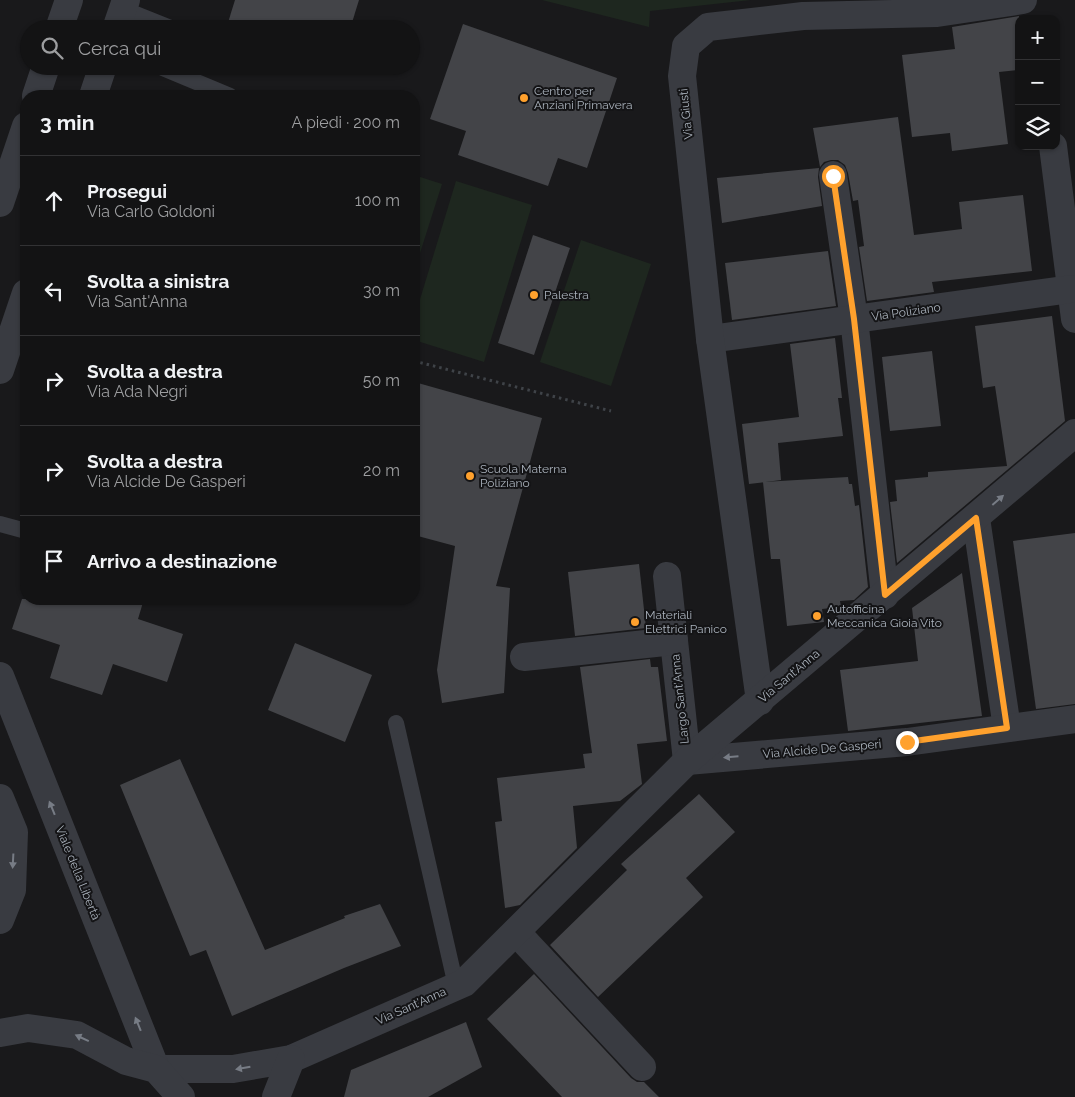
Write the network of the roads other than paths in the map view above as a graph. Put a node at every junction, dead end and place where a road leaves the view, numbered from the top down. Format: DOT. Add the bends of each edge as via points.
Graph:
graph roads {
  1 [pos="69,0"];
  2 [pos="1023,0"];
  3 [pos="1033,0"];
  4 [pos="122,13"];
  5 [pos="1035,15"];
  6 [pos="62,20"];
  7 [pos="144,20"];
  8 [pos="43,75"];
  9 [pos="100,75"];
  10 [pos="180,75"];
  11 [pos="38,90"];
  12 [pos="95,90"];
  13 [pos="216,90"];
  14 [pos="20,144"];
  15 [pos="1053,150"];
  16 [pos="833,176"];
  17 [pos="0,203"];
  18 [pos="1071,289"];
  19 [pos="20,311"];
  20 [pos="854,319"];
  21 [pos="1075,319"];
  22 [pos="710,339"];
  23 [pos="0,370"];
  24 [pos="1075,433"];
  25 [pos="976,518"];
  26 [pos="0,524"];
  27 [pos="20,529"];
  28 [pos="667,576"];
  29 [pos="885,595"];
  30 [pos="674,641"];
  31 [pos="524,657"];
  32 [pos="0,676"];
  33 [pos="760,701"];
  34 [pos="1075,719"];
  35 [pos="396,723"];
  36 [pos="1007,728"];
  37 [pos="687,761"];
  38 [pos="0,798"];
  39 [pos="0,920"];
  40 [pos="516,932"];
  41 [pos="456,986"];
  42 [pos="0,1033"];
  43 [pos="291,1059"];
  44 [pos="642,1067"];
  45 [pos="156,1069"];
  46 [pos="181,1097"];
  47 [pos="276,1097"];
  1 -- 6 [label="street"];
  2 -- 22 [label="street, Via Giusti" via="937,13 803,16 708,27 686,46 682,76"];
  3 -- 5 [label="street"];
  4 -- 7 [label="lane"];
  8 -- 11 [label="street"];
  9 -- 12 [label="street"];
  10 -- 13 [label="lane"];
  14 -- 17 [label="street"];
  15 -- 18 [label="street"];
  16 -- 20 [label="street"];
  18 -- 20 [label="street, Via Poliziano"];
  18 -- 21 [label="street"];
  19 -- 23 [label="street"];
  20 -- 22 [label="street, Via Poliziano"];
  20 -- 29 [label="street"];
  22 -- 33 [label="street, Via Giusti"];
  25 -- 24 [label="street, Via Sant'Anna, one-way"];
  25 -- 29 [label="street, Via Sant'Anna"];
  25 -- 36 [label="street"];
  26 -- 27 [label="lane"];
  28 -- 30 [label="street, Largo Sant'Anna"];
  29 -- 33 [label="street, Via Sant'Anna"];
  30 -- 31 [label="street"];
  30 -- 37 [label="street, Largo Sant'Anna"];
  45 -- 32 [label="street, Viale della Libertà, one-way"];
  33 -- 37 [label="street, Via Sant'Anna"];
  34 -- 36 [label="street, Via Alcide De Gasperi"];
  35 -- 41 [label="lane"];
  36 -- 37 [label="street, Via Alcide De Gasperi, one-way" via="907,742"];
  37 -- 40 [label="street, Via Sant'Anna"];
  38 -- 39 [label="street, one-way" via="14,832 12,890"];
  40 -- 41 [label="street, Via Sant'Anna" via="464,983"];
  40 -- 44 [label="street"];
  41 -- 43 [label="street, Via Sant'Anna"];
  45 -- 42 [label="street, one-way" via="126,1061 77,1034 28,1028"];
  43 -- 45 [label="street, Via Sant'Anna, one-way" via="234,1069"];
  43 -- 47 [label="street"];
  45 -- 46 [label="street, Viale della Libertà"];
}
